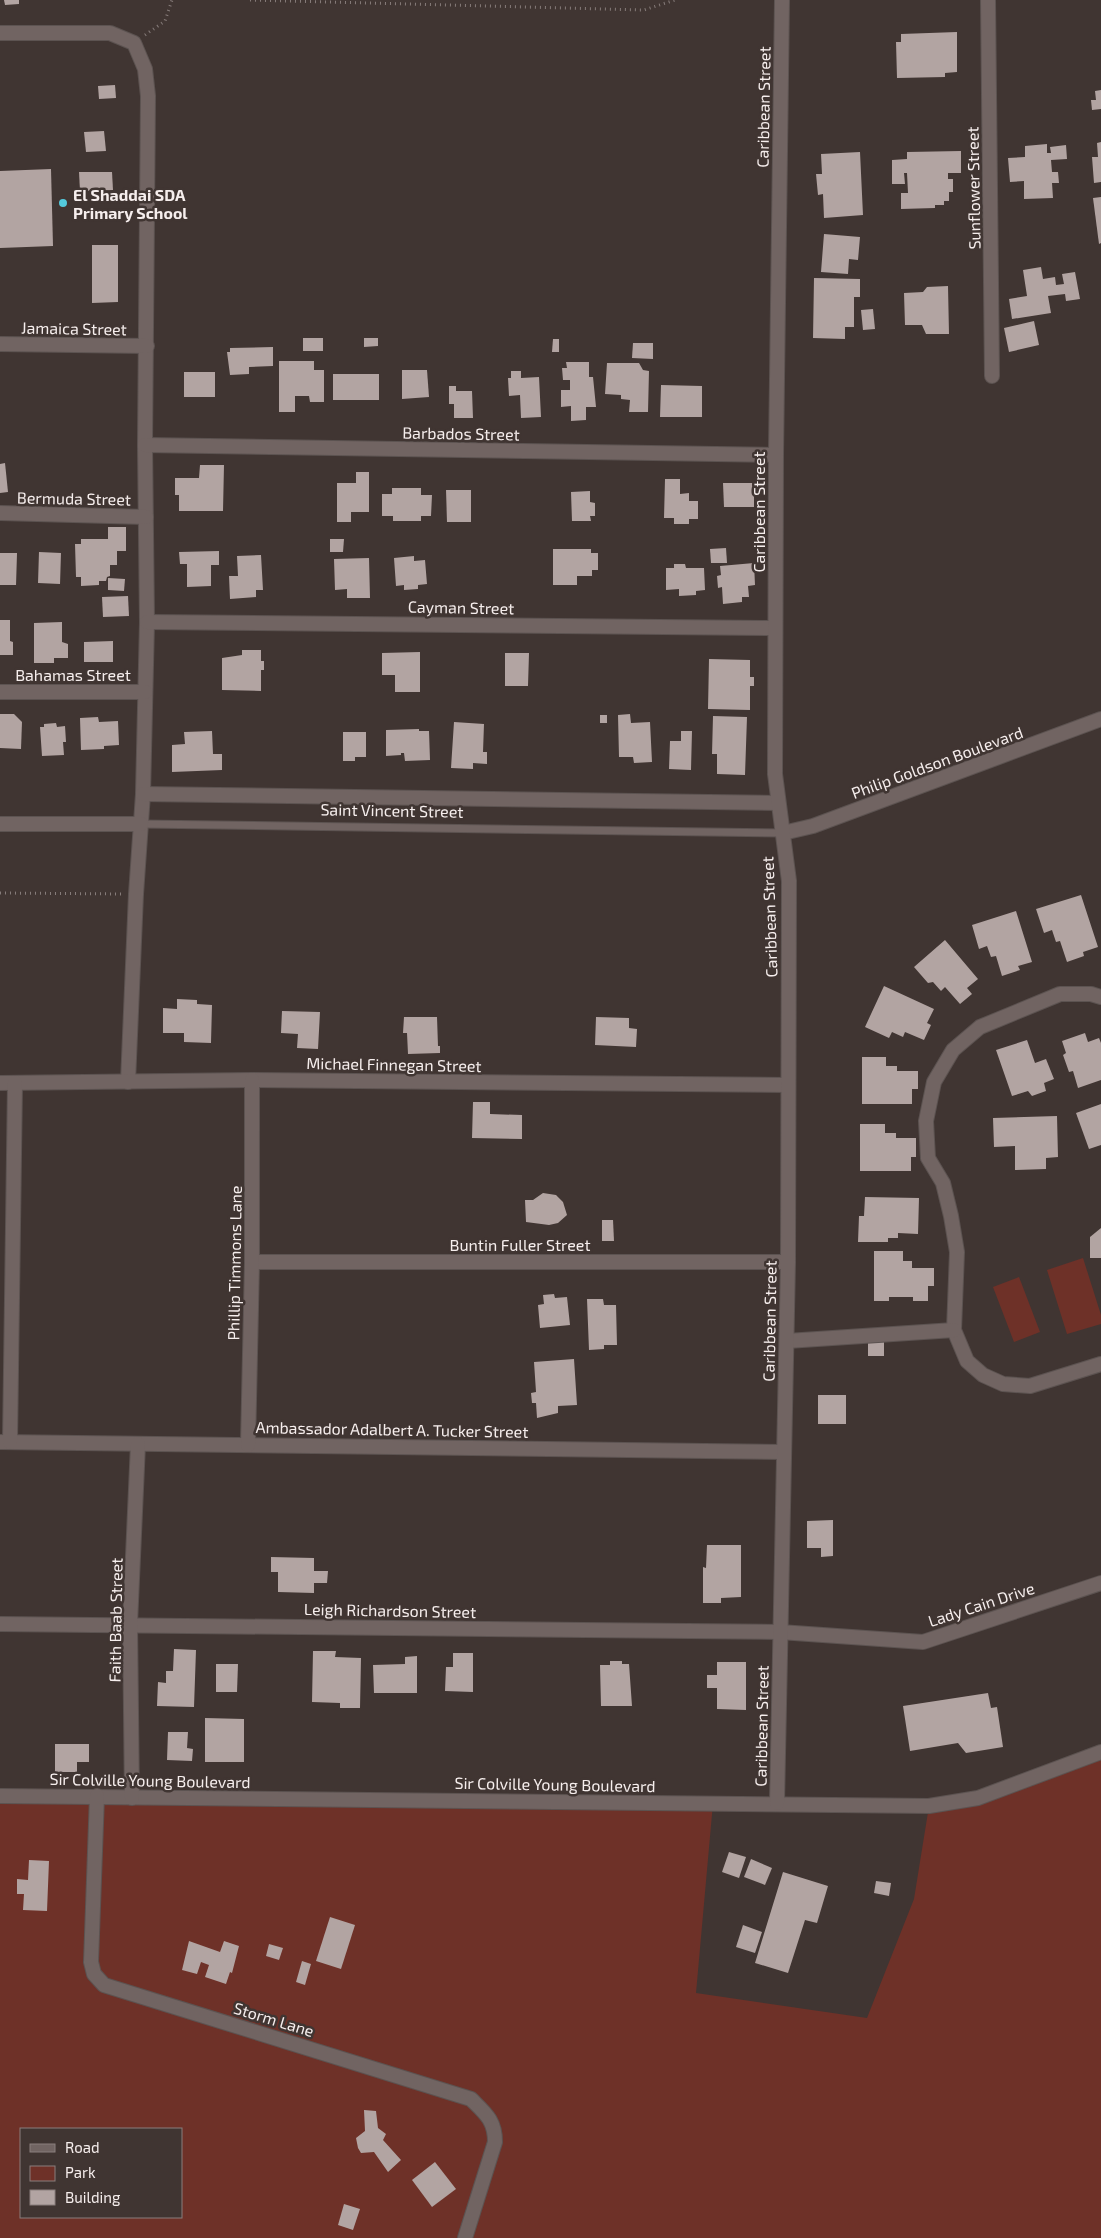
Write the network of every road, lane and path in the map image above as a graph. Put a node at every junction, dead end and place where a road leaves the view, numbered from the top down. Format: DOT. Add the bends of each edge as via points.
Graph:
graph roads {
  1 [pos="172,0"];
  2 [pos="250,0"];
  3 [pos="675,0"];
  4 [pos="782,0"];
  5 [pos="988,0"];
  6 [pos="0,32"];
  7 [pos="134,43"];
  8 [pos="0,344"];
  9 [pos="147,346"];
  10 [pos="992,376"];
  11 [pos="145,445"];
  12 [pos="776,455"];
  13 [pos="0,513"];
  14 [pos="146,517"];
  15 [pos="147,622"];
  16 [pos="775,628"];
  17 [pos="0,692"];
  18 [pos="145,692"];
  19 [pos="1101,719"];
  20 [pos="143,794"];
  21 [pos="778,803"];
  22 [pos="0,824"];
  23 [pos="141,824"];
  24 [pos="783,833"];
  25 [pos="0,893"];
  26 [pos="136,894"];
  27 [pos="1101,998"];
  28 [pos="252,1080"];
  29 [pos="128,1082"];
  30 [pos="0,1083"];
  31 [pos="15,1083"];
  32 [pos="788,1085"];
  33 [pos="6,1262"];
  34 [pos="252,1262"];
  35 [pos="788,1262"];
  36 [pos="954,1330"];
  37 [pos="787,1341"];
  38 [pos="1101,1364"];
  39 [pos="5,1442"];
  40 [pos="138,1444"];
  41 [pos="248,1445"];
  42 [pos="784,1452"];
  43 [pos="1101,1583"];
  44 [pos="0,1624"];
  45 [pos="130,1624"];
  46 [pos="780,1632"];
  47 [pos="1101,1752"];
  48 [pos="0,1796"];
  49 [pos="97,1796"];
  50 [pos="132,1798"];
  51 [pos="777,1803"];
  52 [pos="465,2238"];
  1 -- 7 [label="path" via="166,21"];
  2 -- 3 [label="path" via="644,10"];
  4 -- 12 [label="street, Caribbean Street"];
  5 -- 10 [label="street, Sunflower Street"];
  6 -- 7 [label="street" via="110,33"];
  7 -- 9 [label="street" via="145,69 148,96"];
  8 -- 9 [label="street, Jamaica Street"];
  9 -- 11 [label="street"];
  11 -- 12 [label="street, Barbados Street"];
  11 -- 14 [label="street"];
  12 -- 16 [label="street, Caribbean Street"];
  13 -- 14 [label="street, Bermuda Street"];
  14 -- 15 [label="street"];
  15 -- 16 [label="street, Cayman Street"];
  15 -- 18 [label="street"];
  16 -- 21 [label="street, Caribbean Street" via="775,774"];
  17 -- 18 [label="street, Bahamas Street"];
  18 -- 20 [label="street"];
  19 -- 24 [label="street, Philip Goldson Boulevard" via="813,826"];
  20 -- 21 [label="street, Saint Vincent Street"];
  20 -- 23 [label="street"];
  21 -- 24 [label="street, Caribbean Street"];
  22 -- 23 [label="street, Saint Vincent Street"];
  23 -- 24 [label="lane, Saint Vincent Street"];
  23 -- 26 [label="street"];
  24 -- 32 [label="street, Caribbean Street" via="789,881"];
  25 -- 26 [label="path"];
  26 -- 29 [label="street"];
  27 -- 36 [label="street" via="1091,994 1060,994 980,1027 953,1050 934,1082 926,1121 928,1158 943,1183 957,1252"];
  28 -- 29 [label="street, Michael Finnegan Street"];
  28 -- 32 [label="street, Michael Finnegan Street"];
  28 -- 34 [label="street, Phillip Timmons Lane"];
  29 -- 31 [label="street, Michael Finnegan Street"];
  30 -- 31 [label="street, Michael Finnegan Street"];
  31 -- 33 [label="street"];
  32 -- 35 [label="street, Caribbean Street"];
  33 -- 39 [label="street"];
  34 -- 35 [label="street, Buntin Fuller Street"];
  34 -- 41 [label="street, Phillip Timmons Lane"];
  35 -- 37 [label="street, Caribbean Street"];
  36 -- 37 [label="street"];
  36 -- 38 [label="street" via="967,1361 983,1376 1003,1384 1030,1386"];
  37 -- 42 [label="street, Caribbean Street"];
  39 -- 40 [label="street, Ambassador Adalbert A. Tucker Street"];
  40 -- 41 [label="street, Ambassador Adalbert A. Tucker Street"];
  40 -- 45 [label="street, Faith Baab Street"];
  41 -- 42 [label="street, Ambassador Adalbert A. Tucker Street"];
  42 -- 46 [label="street, Caribbean Street"];
  43 -- 46 [label="street, Lady Cain Drive" via="923,1642"];
  44 -- 45 [label="street, Leigh Richardson Street"];
  45 -- 46 [label="street, Leigh Richardson Street"];
  45 -- 50 [label="street, Faith Baab Street"];
  46 -- 51 [label="street, Caribbean Street"];
  47 -- 51 [label="street, Sir Colville Young Boulevard" via="978,1798 929,1806"];
  48 -- 49 [label="street, Sir Colville Young Boulevard"];
  49 -- 50 [label="street, Sir Colville Young Boulevard"];
  49 -- 52 [label="street, Storm Lane" via="91,1962 94,1974 104,1985 471,2098 495,2128 496,2142"];
  50 -- 51 [label="street, Sir Colville Young Boulevard"];
}
